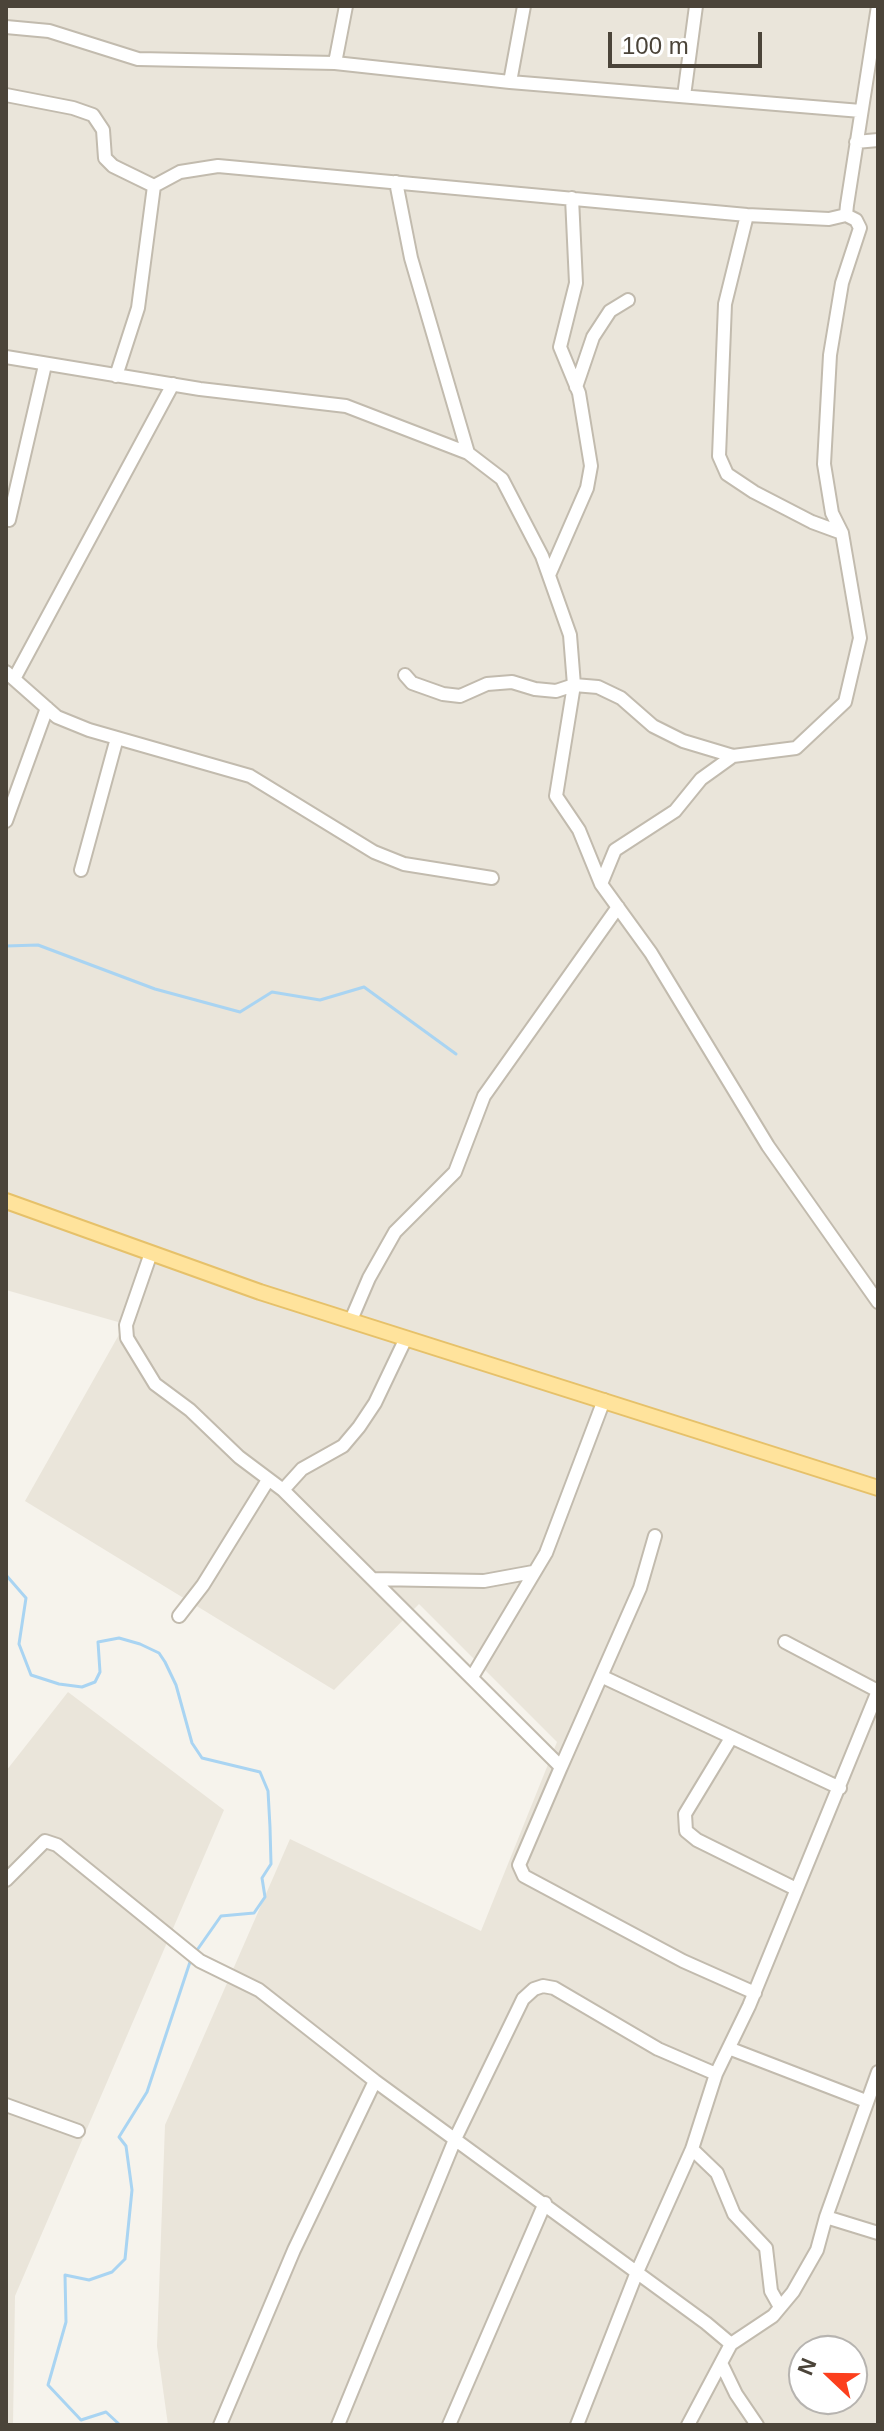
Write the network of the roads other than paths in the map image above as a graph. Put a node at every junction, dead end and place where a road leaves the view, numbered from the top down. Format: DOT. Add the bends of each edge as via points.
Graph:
graph roads {
  1 [pos="346,6"];
  2 [pos="524,6"];
  3 [pos="696,6"];
  4 [pos="878,6"];
  5 [pos="6,27"];
  6 [pos="335,63"];
  7 [pos="510,82"];
  8 [pos="6,95"];
  9 [pos="684,96"];
  10 [pos="861,111"];
  11 [pos="878,140"];
  12 [pos="856,142"];
  13 [pos="396,182"];
  14 [pos="154,186"];
  15 [pos="572,198"];
  16 [pos="747,215"];
  17 [pos="846,215"];
  18 [pos="628,300"];
  19 [pos="6,357"];
  20 [pos="45,365"];
  21 [pos="116,376"];
  22 [pos="173,384"];
  23 [pos="576,387"];
  24 [pos="468,453"];
  25 [pos="7,522"];
  26 [pos="842,533"];
  27 [pos="549,575"];
  28 [pos="405,675"];
  29 [pos="10,676"];
  30 [pos="574,685"];
  31 [pos="47,708"];
  32 [pos="117,738"];
  33 [pos="733,756"];
  34 [pos="6,821"];
  35 [pos="81,870"];
  36 [pos="492,878"];
  37 [pos="601,884"];
  38 [pos="618,907"];
  39 [pos="6,1201"];
  40 [pos="151,1253"];
  41 [pos="878,1302"];
  42 [pos="351,1320"];
  43 [pos="406,1338"];
  44 [pos="604,1400"];
  45 [pos="268,1480"];
  46 [pos="878,1488"];
  47 [pos="283,1490"];
  48 [pos="655,1536"];
  49 [pos="533,1572"];
  50 [pos="373,1579"];
  51 [pos="179,1616"];
  52 [pos="785,1642"];
  53 [pos="472,1677"];
  54 [pos="603,1677"];
  55 [pos="878,1691"];
  56 [pos="731,1738"];
  57 [pos="561,1767"];
  58 [pos="840,1788"];
  59 [pos="6,1880"];
  60 [pos="796,1889"];
  61 [pos="755,1993"];
  62 [pos="731,2049"];
  63 [pos="878,2072"];
  64 [pos="716,2074"];
  65 [pos="375,2081"];
  66 [pos="866,2101"];
  67 [pos="6,2105"];
  68 [pos="78,2131"];
  69 [pos="456,2137"];
  70 [pos="692,2149"];
  71 [pos="545,2203"];
  72 [pos="826,2217"];
  73 [pos="878,2233"];
  74 [pos="637,2272"];
  75 [pos="780,2307"];
  76 [pos="731,2344"];
  77 [pos="722,2365"];
  78 [pos="220,2425"];
  79 [pos="338,2425"];
  80 [pos="449,2425"];
  81 [pos="577,2425"];
  82 [pos="688,2425"];
  83 [pos="757,2425"];
  1 -- 6 [label="street"];
  2 -- 7 [label="street"];
  3 -- 9 [label="street"];
  4 -- 10 [label="street"];
  5 -- 6 [label="street" via="49,31 138,59"];
  6 -- 7 [label="street"];
  7 -- 9 [label="street"];
  8 -- 14 [label="street" via="93,115 103,130 105,158"];
  9 -- 10 [label="street"];
  10 -- 12 [label="street"];
  11 -- 12 [label="street"];
  12 -- 17 [label="street"];
  13 -- 14 [label="street" via="218,166 180,172"];
  13 -- 15 [label="street"];
  13 -- 24 [label="street" via="411,258"];
  14 -- 21 [label="street" via="138,308"];
  15 -- 16 [label="street"];
  15 -- 23 [label="street" via="576,283 560,347"];
  16 -- 17 [label="street"];
  16 -- 26 [label="street" via="725,304 719,456 727,474 754,492"];
  17 -- 26 [label="street" via="860,228 834,317 824,464 832,513"];
  18 -- 23 [label="street" via="610,311 593,337"];
  19 -- 20 [label="street"];
  20 -- 21 [label="street"];
  20 -- 25 [label="street"];
  21 -- 22 [label="street"];
  22 -- 24 [label="street" via="346,406"];
  22 -- 29 [label="street"];
  23 -- 27 [label="street" via="591,466 587,488"];
  24 -- 27 [label="street" via="502,479 517,501"];
  26 -- 33 [label="street" via="860,638 845,702 796,748"];
  27 -- 30 [label="street" via="570,635"];
  28 -- 30 [label="street" via="412,683 460,696 500,683 556,691"];
  29 -- 31 [label="street"];
  30 -- 33 [label="street" via="598,687 621,698 653,726"];
  30 -- 37 [label="street" via="556,796 579,830"];
  31 -- 32 [label="street" via="57,717"];
  31 -- 34 [label="street"];
  32 -- 35 [label="street"];
  32 -- 36 [label="street" via="250,776 374,852 404,864"];
  33 -- 37 [label="street" via="701,779 675,811 615,850"];
  37 -- 38 [label="street"];
  38 -- 41 [label="street" via="768,1146"];
  38 -- 42 [label="street" via="484,1096 455,1172 395,1232"];
  39 -- 40 [label="main road"];
  40 -- 42 [label="main road"];
  40 -- 45 [label="street" via="126,1325 127,1338 155,1384"];
  42 -- 43 [label="main road"];
  43 -- 44 [label="main road"];
  43 -- 47 [label="street" via="359,1427 343,1446 302,1469"];
  44 -- 46 [label="main road"];
  44 -- 49 [label="street" via="546,1553"];
  45 -- 47 [label="street"];
  45 -- 51 [label="street"];
  47 -- 50 [label="street"];
  48 -- 54 [label="street"];
  49 -- 50 [label="street" via="484,1581"];
  49 -- 53 [label="street"];
  50 -- 53 [label="street"];
  52 -- 55 [label="street"];
  53 -- 57 [label="street"];
  54 -- 56 [label="street"];
  54 -- 57 [label="street"];
  55 -- 58 [label="street"];
  56 -- 58 [label="street"];
  56 -- 60 [label="street" via="685,1814 686,1831"];
  57 -- 61 [label="street" via="519,1865 524,1876"];
  58 -- 60 [label="street"];
  59 -- 65 [label="street" via="45,1841 57,1845 200,1961 259,1990"];
  60 -- 61 [label="street"];
  61 -- 62 [label="street"];
  62 -- 64 [label="street"];
  62 -- 66 [label="street"];
  63 -- 66 [label="street"];
  64 -- 69 [label="street" via="658,2049 543,1986 523,1999"];
  64 -- 70 [label="street"];
  65 -- 69 [label="street"];
  65 -- 78 [label="street" via="294,2250"];
  66 -- 72 [label="street"];
  67 -- 68 [label="street"];
  69 -- 71 [label="street"];
  69 -- 79 [label="street"];
  70 -- 74 [label="street"];
  70 -- 75 [label="street" via="717,2173 734,2214 766,2248 771,2291"];
  71 -- 74 [label="street"];
  71 -- 80 [label="street"];
  72 -- 73 [label="street"];
  72 -- 75 [label="street" via="807,2271"];
  74 -- 76 [label="street"];
  74 -- 81 [label="street"];
  75 -- 76 [label="street"];
  76 -- 77 [label="street"];
  77 -- 82 [label="street"];
  77 -- 83 [label="street"];
}
